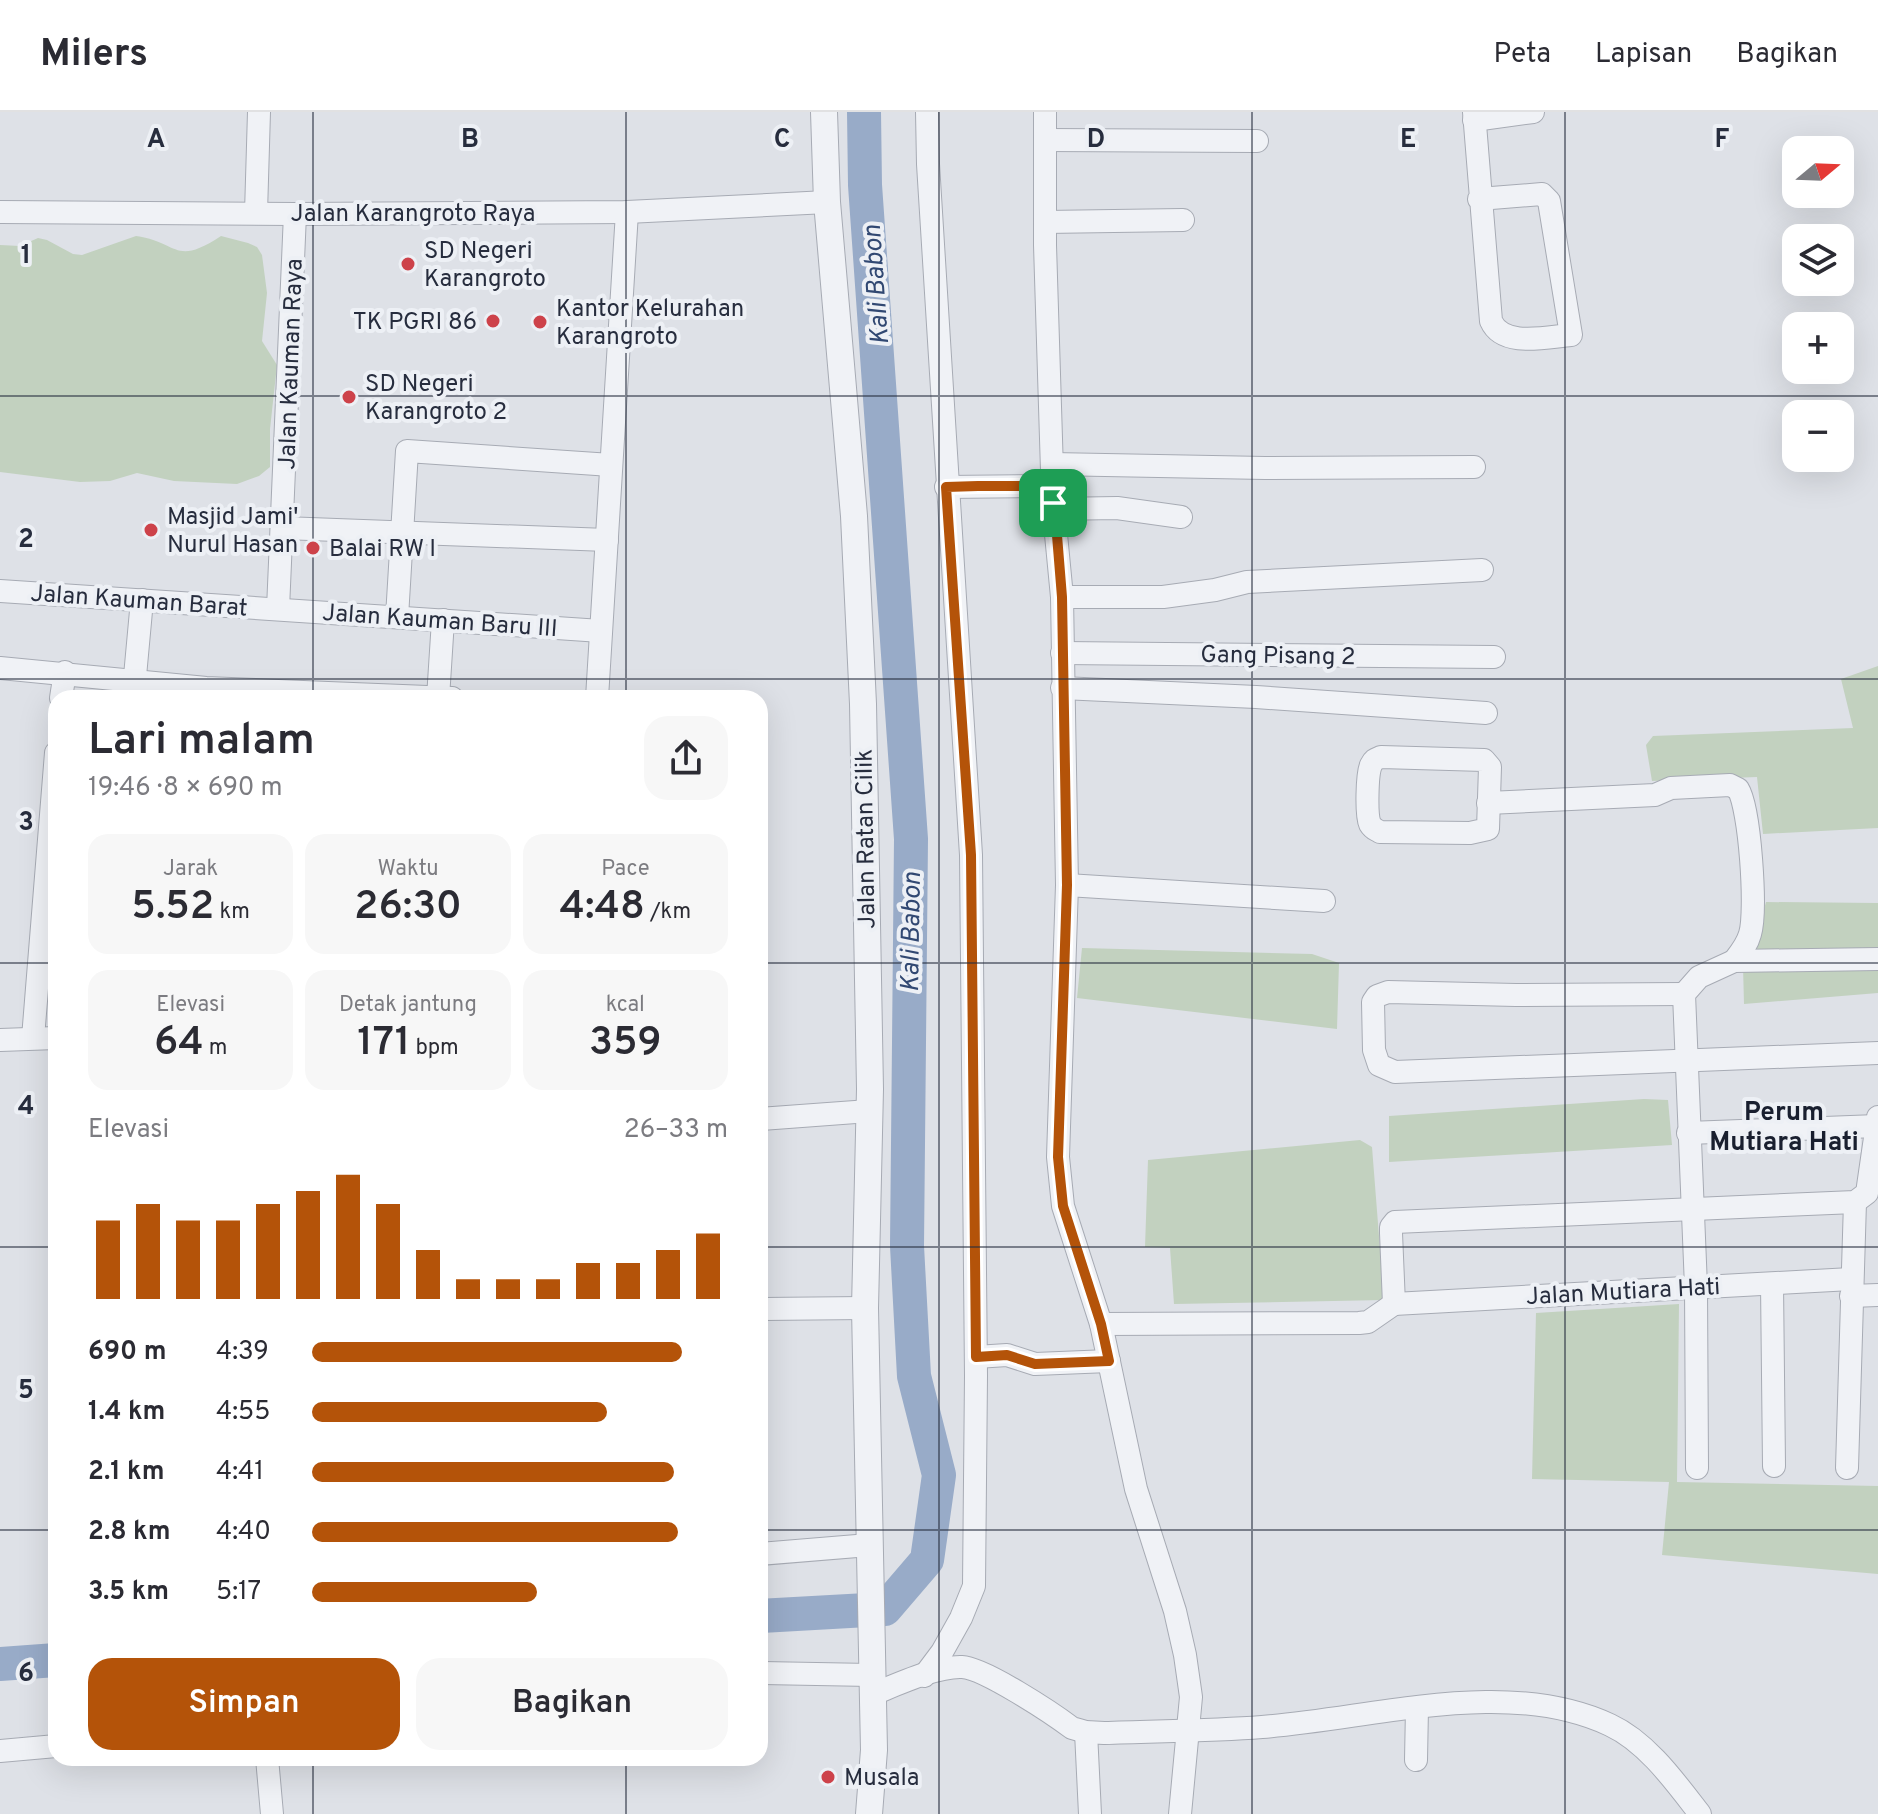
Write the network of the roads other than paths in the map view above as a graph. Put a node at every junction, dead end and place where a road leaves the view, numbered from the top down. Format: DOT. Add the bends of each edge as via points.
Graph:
graph roads {
  1 [pos="259,112"];
  2 [pos="824,112"];
  3 [pos="927,112"];
  4 [pos="1045,112"];
  5 [pos="1533,112"];
  6 [pos="1474,116"];
  7 [pos="1045,140"];
  8 [pos="1257,141"];
  9 [pos="1479,199"];
  10 [pos="827,202"];
  11 [pos="0,212"];
  12 [pos="627,212"];
  13 [pos="256,213"];
  14 [pos="295,214"];
  15 [pos="1183,220"];
  16 [pos="1045,222"];
  17 [pos="611,465"];
  18 [pos="1474,467"];
  19 [pos="1052,475"];
  20 [pos="946,487"];
  21 [pos="1054,509"];
  22 [pos="1181,517"];
  23 [pos="283,528"];
  24 [pos="402,532"];
  25 [pos="607,540"];
  26 [pos="1482,570"];
  27 [pos="0,591"];
  28 [pos="1062,597"];
  29 [pos="142,600"];
  30 [pos="278,609"];
  31 [pos="397,617"];
  32 [pos="443,620"];
  33 [pos="601,631"];
  34 [pos="1062,653"];
  35 [pos="1494,657"];
  36 [pos="0,668"];
  37 [pos="65,672"];
  38 [pos="1062,688"];
  39 [pos="133,689"];
  40 [pos="62,690"];
  41 [pos="439,690"];
  42 [pos="597,690"];
  43 [pos="1486,713"];
  44 [pos="1488,803"];
  45 [pos="1067,885"];
  46 [pos="1324,901"];
  47 [pos="1878,959"];
  48 [pos="48,960"];
  49 [pos="1734,961"];
  50 [pos="1684,994"];
  51 [pos="45,1038"];
  52 [pos="0,1040"];
  53 [pos="1878,1053"];
  54 [pos="1686,1060"];
  55 [pos="869,1111"];
  56 [pos="1878,1117"];
  57 [pos="768,1118"];
  58 [pos="1877,1126"];
  59 [pos="1688,1133"];
  60 [pos="1855,1202"];
  61 [pos="1691,1210"];
  62 [pos="1772,1284"];
  63 [pos="1696,1287"];
  64 [pos="1851,1288"];
  65 [pos="1878,1295"];
  66 [pos="1394,1304"];
  67 [pos="865,1308"];
  68 [pos="768,1309"];
  69 [pos="1101,1324"];
  70 [pos="976,1357"];
  71 [pos="1109,1361"];
  72 [pos="1774,1466"];
  73 [pos="1697,1468"];
  74 [pos="1847,1468"];
  75 [pos="768,1554"];
  76 [pos="869,1557"];
  77 [pos="768,1673"];
  78 [pos="924,1676"];
  79 [pos="872,1678"];
  80 [pos="1417,1708"];
  81 [pos="1187,1729"];
  82 [pos="1086,1732"];
  83 [pos="48,1747"];
  84 [pos="0,1751"];
  85 [pos="1416,1760"];
  86 [pos="268,1766"];
  87 [pos="272,1814"];
  88 [pos="869,1814"];
  89 [pos="1090,1814"];
  90 [pos="1180,1814"];
  91 [pos="1700,1814"];
  1 -- 13 [label="street"];
  2 -- 10 [label="street, Jalan Ratan Cilik"];
  3 -- 20 [label="street"];
  4 -- 7 [label="street"];
  5 -- 6 [label="street"];
  6 -- 9 [label="street"];
  7 -- 8 [label="street"];
  7 -- 16 [label="street"];
  9 -- 9 [label="street" via="1542,194 1549,201 1571,335 1510,338 1495,330"];
  10 -- 12 [label="street, Jalan Karangroto Raya"];
  10 -- 55 [label="street, Jalan Ratan Cilik" via="854,516 863,704"];
  11 -- 13 [label="street, Jalan Karangroto Raya"];
  12 -- 14 [label="street, Jalan Karangroto Raya"];
  12 -- 17 [label="street"];
  13 -- 14 [label="street, Jalan Karangroto Raya"];
  14 -- 23 [label="street, Jalan Kauman Raya"];
  15 -- 16 [label="street"];
  16 -- 19 [label="street"];
  17 -- 24 [label="street" via="407,451"];
  17 -- 25 [label="street"];
  18 -- 19 [label="street"];
  19 -- 20 [label="street"];
  19 -- 21 [label="street"];
  20 -- 70 [label="street" via="971,855"];
  21 -- 22 [label="street" via="1117,508"];
  21 -- 28 [label="street"];
  23 -- 24 [label="street"];
  23 -- 30 [label="street, Jalan Kauman Raya"];
  24 -- 25 [label="street"];
  24 -- 31 [label="street"];
  25 -- 33 [label="street"];
  26 -- 28 [label="street" via="1247,582 1163,597"];
  27 -- 29 [label="street, Jalan Kauman Barat"];
  28 -- 34 [label="street"];
  29 -- 30 [label="street, Jalan Kauman Barat"];
  29 -- 39 [label="street"];
  30 -- 31 [label="street, Jalan Kauman Baru III"];
  31 -- 32 [label="street, Jalan Kauman Baru III"];
  32 -- 33 [label="street, Jalan Kauman Baru III"];
  32 -- 41 [label="street"];
  33 -- 42 [label="street"];
  34 -- 35 [label="street, Gang Pisang 2"];
  34 -- 38 [label="street"];
  36 -- 37 [label="street"];
  37 -- 39 [label="street"];
  37 -- 40 [label="street"];
  38 -- 43 [label="street"];
  38 -- 45 [label="street"];
  44 -- 44 [label="street" via="1490,767 1484,760 1381,757 1371,765 1369,820 1380,832 1483,832 1488,829"];
  44 -- 49 [label="street" via="1655,795 1671,788 1738,789 1753,918 1745,948"];
  45 -- 46 [label="street"];
  45 -- 69 [label="street" via="1058,1157 1063,1206"];
  47 -- 49 [label="street"];
  48 -- 51 [label="street"];
  49 -- 50 [label="street" via="1699,977"];
  50 -- 54 [label="street"];
  50 -- 54 [label="street" via="1388,992 1373,1002 1374,1050 1379,1065 1395,1072"];
  51 -- 52 [label="street"];
  53 -- 54 [label="street"];
  54 -- 59 [label="street"];
  55 -- 57 [label="street"];
  55 -- 67 [label="street, Jalan Ratan Cilik"];
  56 -- 58 [label="street"];
  58 -- 59 [label="street"];
  58 -- 60 [label="street" via="1867,1193"];
  59 -- 61 [label="street"];
  60 -- 61 [label="street"];
  60 -- 64 [label="street"];
  61 -- 63 [label="street"];
  61 -- 66 [label="street" via="1395,1222"];
  62 -- 63 [label="street, Jalan Mutiara Hati"];
  62 -- 64 [label="street, Jalan Mutiara Hati"];
  62 -- 72 [label="street"];
  63 -- 66 [label="street, Jalan Mutiara Hati"];
  63 -- 73 [label="street"];
  64 -- 65 [label="street, Jalan Mutiara Hati"];
  64 -- 74 [label="street"];
  66 -- 69 [label="street" via="1359,1323"];
  67 -- 68 [label="street"];
  67 -- 76 [label="street, Jalan Ratan Cilik"];
  69 -- 71 [label="street"];
  70 -- 71 [label="street" via="1007,1355 1035,1364"];
  70 -- 78 [label="street" via="974,1586 961,1618"];
  71 -- 81 [label="street" via="1136,1489 1185,1655 1191,1697"];
  75 -- 76 [label="street"];
  76 -- 79 [label="street, Jalan Ratan Cilik"];
  77 -- 79 [label="street"];
  78 -- 79 [label="street"];
  78 -- 82 [label="street" via="961,1666 972,1669"];
  79 -- 88 [label="street, Jalan Ratan Cilik"];
  80 -- 81 [label="street" via="1264,1727"];
  80 -- 85 [label="street"];
  80 -- 91 [label="street" via="1524,1701 1595,1719 1613,1726 1653,1759"];
  81 -- 82 [label="street"];
  81 -- 90 [label="street"];
  82 -- 89 [label="street"];
  83 -- 84 [label="street"];
  86 -- 87 [label="street"];
}
